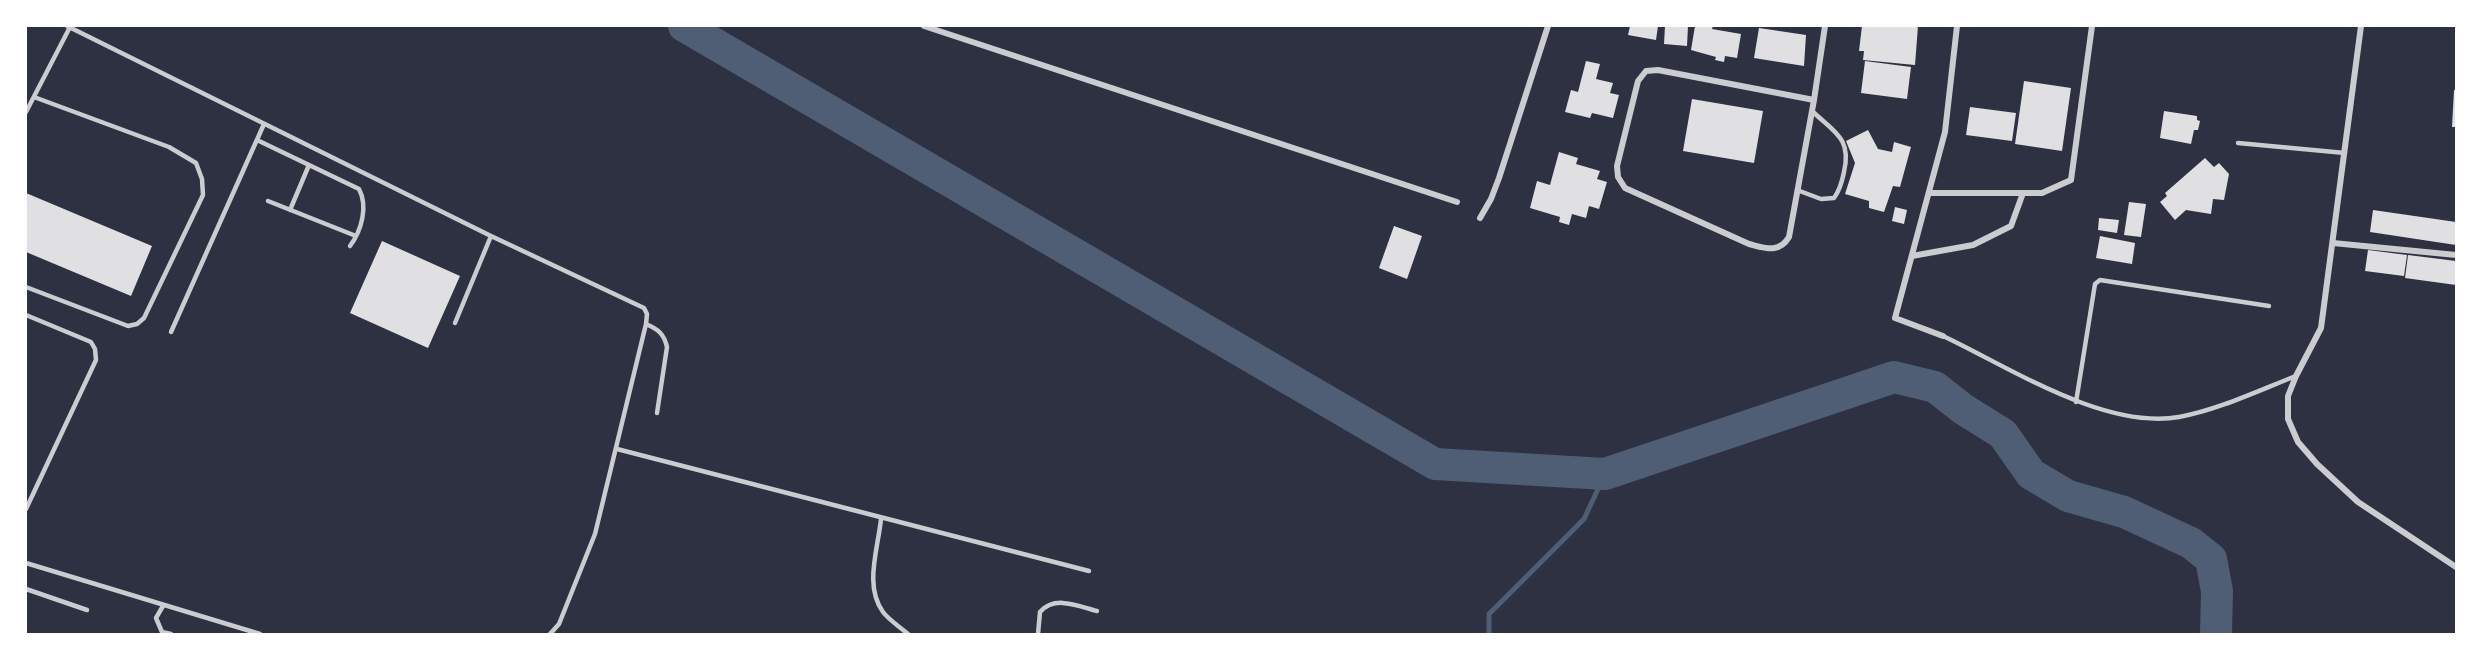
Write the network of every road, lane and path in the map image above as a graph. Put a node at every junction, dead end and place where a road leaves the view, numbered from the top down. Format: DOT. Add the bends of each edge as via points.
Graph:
graph roads {
  1 [pos="69,26"];
  2 [pos="924,26"];
  3 [pos="1548,26"];
  4 [pos="1825,26"];
  5 [pos="1957,26"];
  6 [pos="2092,26"];
  7 [pos="2361,26"];
  8 [pos="34,97"];
  9 [pos="1814,100"];
  10 [pos="1812,111"];
  11 [pos="26,112"];
  12 [pos="264,124"];
  13 [pos="257,140"];
  14 [pos="2238,143"];
  15 [pos="2345,153"];
  16 [pos="309,165"];
  17 [pos="1797,190"];
  18 [pos="1929,193"];
  19 [pos="2023,193"];
  20 [pos="268,201"];
  21 [pos="1457,202"];
  22 [pos="290,210"];
  23 [pos="1480,218"];
  24 [pos="356,236"];
  25 [pos="491,236"];
  26 [pos="2333,243"];
  27 [pos="350,246"];
  28 [pos="2457,255"];
  29 [pos="1912,256"];
  30 [pos="26,287"];
  31 [pos="2269,306"];
  32 [pos="26,315"];
  33 [pos="455,323"];
  34 [pos="646,324"];
  35 [pos="171,332"];
  36 [pos="1943,336"];
  37 [pos="2296,376"];
  38 [pos="2076,402"];
  39 [pos="657,413"];
  40 [pos="617,449"];
  41 [pos="26,508"];
  42 [pos="881,519"];
  43 [pos="26,563"];
  44 [pos="2457,567"];
  45 [pos="1089,571"];
  46 [pos="26,589"];
  47 [pos="164,606"];
  48 [pos="87,610"];
  49 [pos="1096,611"];
  50 [pos="171,634"];
  51 [pos="260,634"];
  52 [pos="550,634"];
  53 [pos="908,634"];
  54 [pos="1038,634"];
  1 -- 8 [label="lane"];
  1 -- 12 [label="lane"];
  2 -- 21 [label="street"];
  3 -- 23 [label="street" via="1495,188"];
  4 -- 9 [label="street"];
  5 -- 18 [label="street" via="1945,132"];
  6 -- 19 [label="street" via="2071,180 2042,193"];
  7 -- 15 [label="street"];
  8 -- 11 [label="lane"];
  8 -- 30 [label="lane" via="178,152 196,163 203,195 144,318 136,324 128,326"];
  9 -- 10 [label="street"];
  9 -- 17 [label="street" via="1658,70 1646,71 1638,81 1617,166 1625,188 1749,244 1771,250 1782,246 1789,237"];
  10 -- 17 [label="street"];
  10 -- 17 [label="lane" via="1843,140 1848,156 1840,190 1834,198 1821,199"];
  12 -- 13 [label="lane"];
  12 -- 25 [label="lane"];
  13 -- 16 [label="lane"];
  13 -- 35 [label="lane"];
  14 -- 15 [label="lane"];
  15 -- 26 [label="street"];
  16 -- 22 [label="lane"];
  16 -- 24 [label="lane" via="359,189 364,211"];
  18 -- 19 [label="street"];
  18 -- 29 [label="street"];
  19 -- 29 [label="street" via="2011,226 1973,245"];
  20 -- 22 [label="lane"];
  22 -- 24 [label="lane"];
  24 -- 27 [label="lane"];
  25 -- 33 [label="lane"];
  25 -- 34 [label="lane" via="639,304 647,314"];
  26 -- 28 [label="street"];
  26 -- 37 [label="street" via="2322,328"];
  29 -- 36 [label="street" via="1895,318"];
  31 -- 38 [label="lane" via="2100,280 2095,284"];
  32 -- 41 [label="lane" via="91,342 96,360"];
  34 -- 39 [label="lane" via="665,336 667,347"];
  34 -- 40 [label="lane"];
  36 -- 38 [label="lane"];
  37 -- 38 [label="lane" via="2180,417 2139,417"];
  37 -- 44 [label="street" via="2288,396 2288,419 2298,442 2358,502"];
  40 -- 42 [label="lane"];
  40 -- 52 [label="lane" via="595,534 559,624"];
  42 -- 45 [label="lane"];
  42 -- 53 [label="lane" via="874,595 884,613"];
  43 -- 47 [label="lane"];
  46 -- 48 [label="lane"];
  47 -- 50 [label="lane" via="156,618 162,632"];
  47 -- 51 [label="lane"];
  49 -- 54 [label="lane" via="1057,601 1049,604 1040,612"];
}
